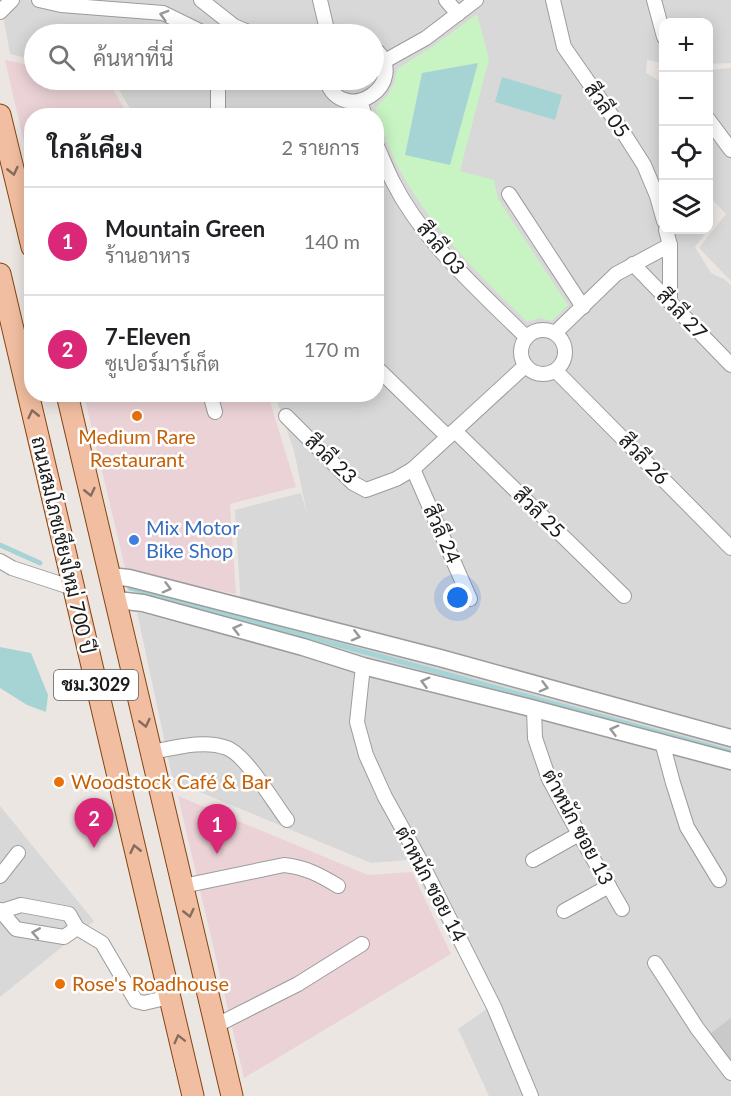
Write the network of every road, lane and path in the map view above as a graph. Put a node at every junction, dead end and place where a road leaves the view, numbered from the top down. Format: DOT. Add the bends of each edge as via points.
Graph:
graph roads {
  1 [pos="12,0"];
  2 [pos="39,0"];
  3 [pos="201,0"];
  4 [pos="320,0"];
  5 [pos="446,0"];
  6 [pos="476,0"];
  7 [pos="553,0"];
  8 [pos="654,0"];
  9 [pos="61,3"];
  10 [pos="0,12"];
  11 [pos="458,14"];
  12 [pos="659,21"];
  13 [pos="186,24"];
  14 [pos="226,24"];
  15 [pos="326,24"];
  16 [pos="384,61"];
  17 [pos="218,90"];
  18 [pos="330,90"];
  19 [pos="378,90"];
  20 [pos="360,101"];
  21 [pos="218,108"];
  22 [pos="362,108"];
  23 [pos="0,115"];
  24 [pos="713,126"];
  25 [pos="731,150"];
  26 [pos="384,162"];
  27 [pos="509,194"];
  28 [pos="659,204"];
  29 [pos="24,215"];
  30 [pos="667,234"];
  31 [pos="670,244"];
  32 [pos="633,264"];
  33 [pos="0,274"];
  34 [pos="670,302"];
  35 [pos="583,307"];
  36 [pos="555,333"];
  37 [pos="526,337"];
  38 [pos="731,365"];
  39 [pos="525,366"];
  40 [pos="556,371"];
  41 [pos="384,374"];
  42 [pos="24,377"];
  43 [pos="30,402"];
  44 [pos="69,402"];
  45 [pos="212,402"];
  46 [pos="215,412"];
  47 [pos="286,416"];
  48 [pos="451,434"];
  49 [pos="413,469"];
  50 [pos="731,548"];
  51 [pos="0,561"];
  52 [pos="110,576"];
  53 [pos="73,588"];
  54 [pos="624,596"];
  55 [pos="471,599"];
  56 [pos="117,600"];
  57 [pos="363,666"];
  58 [pos="534,709"];
  59 [pos="656,732"];
  60 [pos="731,738"];
  61 [pos="152,752"];
  62 [pos="731,761"];
  63 [pos="287,820"];
  64 [pos="579,834"];
  65 [pos="18,853"];
  66 [pos="533,860"];
  67 [pos="0,876"];
  68 [pos="719,880"];
  69 [pos="183,886"];
  70 [pos="338,886"];
  71 [pos="609,886"];
  72 [pos="622,909"];
  73 [pos="1,910"];
  74 [pos="564,911"];
  75 [pos="77,928"];
  76 [pos="362,944"];
  77 [pos="655,963"];
  78 [pos="169,997"];
  79 [pos="215,1026"];
  80 [pos="731,1073"];
  81 [pos="193,1096"];
  82 [pos="232,1096"];
  83 [pos="531,1096"];
  1 -- 10 [label="street"];
  2 -- 9 [label="street"];
  3 -- 14 [label="street"];
  4 -- 15 [label="street"];
  5 -- 11 [label="street"];
  6 -- 11 [label="street"];
  7 -- 28 [label="street, สีวลี 05" via="564,48 644,165"];
  8 -- 12 [label="street"];
  13 -- 9 [label="street, one-way" via="163,13"];
  11 -- 16 [label="street"];
  17 -- 21 [label="street"];
  18 -- 20 [label="street" via="350,101"];
  19 -- 20 [label="street"];
  20 -- 22 [label="street"];
  23 -- 29 [label="main road, one-way"];
  24 -- 25 [label="street"];
  26 -- 37 [label="street, สีวลี 03" via="422,228"];
  27 -- 35 [label="street"];
  30 -- 31 [label="street"];
  31 -- 32 [label="street"];
  31 -- 34 [label="street"];
  32 -- 34 [label="street, สีวลี 27"];
  32 -- 35 [label="street" via="616,274"];
  42 -- 33 [label="main road, ถนนสมโภชเชียงใหม่ 700 ปี / ชม.3029, one-way"];
  34 -- 38 [label="street, สีวลี 27"];
  35 -- 36 [label="street"];
  36 -- 37 [label="street" via="540,330"];
  36 -- 40 [label="street" via="566,351"];
  37 -- 39 [label="street" via="520,352"];
  39 -- 40 [label="street" via="540,374"];
  39 -- 48 [label="street"];
  40 -- 50 [label="street, สีวลี 26"];
  41 -- 48 [label="street, สีวลี 25"];
  53 -- 43 [label="main road, ถนนสมโภชเชียงใหม่ 700 ปี / ชม.3029, one-way"];
  44 -- 52 [label="main road, ถนนสมโภชเชียงใหม่ 700 ปี / ชม.3029, one-way"];
  45 -- 46 [label="street"];
  47 -- 49 [label="street, สีวลี 23" via="353,483 366,490"];
  48 -- 49 [label="street"];
  48 -- 54 [label="street, สีวลี 25"];
  49 -- 55 [label="street, สีวลี 24"];
  51 -- 53 [label="street"];
  52 -- 56 [label="main road, ถนนสมโภชเชียงใหม่ 700 ปี / ชม.3029"];
  52 -- 59 [label="street, one-way" via="421,653"];
  78 -- 53 [label="main road, ถนนสมโภชเชียงใหม่ 700 ปี / ชม.3029, one-way"];
  57 -- 56 [label="street, one-way" via="154,606"];
  56 -- 61 [label="main road, ถนนสมโภชเชียงใหม่ 700 ปี / ชม.3029, one-way"];
  58 -- 57 [label="street, one-way"];
  57 -- 83 [label="street, ตำหนัก ซอย 14" via="357,722 366,755 494,1007"];
  59 -- 58 [label="street, one-way"];
  58 -- 64 [label="street, ตำหนัก ซอย 13" via="535,738 549,779"];
  59 -- 60 [label="street"];
  59 -- 62 [label="street"];
  59 -- 68 [label="street" via="687,827"];
  61 -- 63 [label="street" via="206,744 228,748 246,763"];
  61 -- 69 [label="main road, ถนนสมโภชเชียงใหม่ 700 ปี / ชม.3029"];
  64 -- 66 [label="street"];
  64 -- 71 [label="street, ตำหนัก ซอย 13"];
  65 -- 67 [label="street"];
  69 -- 70 [label="street" via="284,865 301,867"];
  69 -- 79 [label="main road, ถนนสมโภชเชียงใหม่ 700 ปี / ชม.3029, one-way"];
  71 -- 72 [label="street, ตำหนัก ซอย 13"];
  71 -- 74 [label="street"];
  73 -- 75 [label="street" via="21,905 69,914"];
  75 -- 73 [label="street, one-way" via="64,938 16,929"];
  75 -- 78 [label="street" via="102,943 136,1001"];
  76 -- 79 [label="street" via="298,984"];
  77 -- 80 [label="street"];
  81 -- 78 [label="main road, ถนนสมโภชเชียงใหม่ 700 ปี / ชม.3029, one-way"];
  79 -- 82 [label="main road, ถนนสมโภชเชียงใหม่ 700 ปี / ชม.3029"];
}
